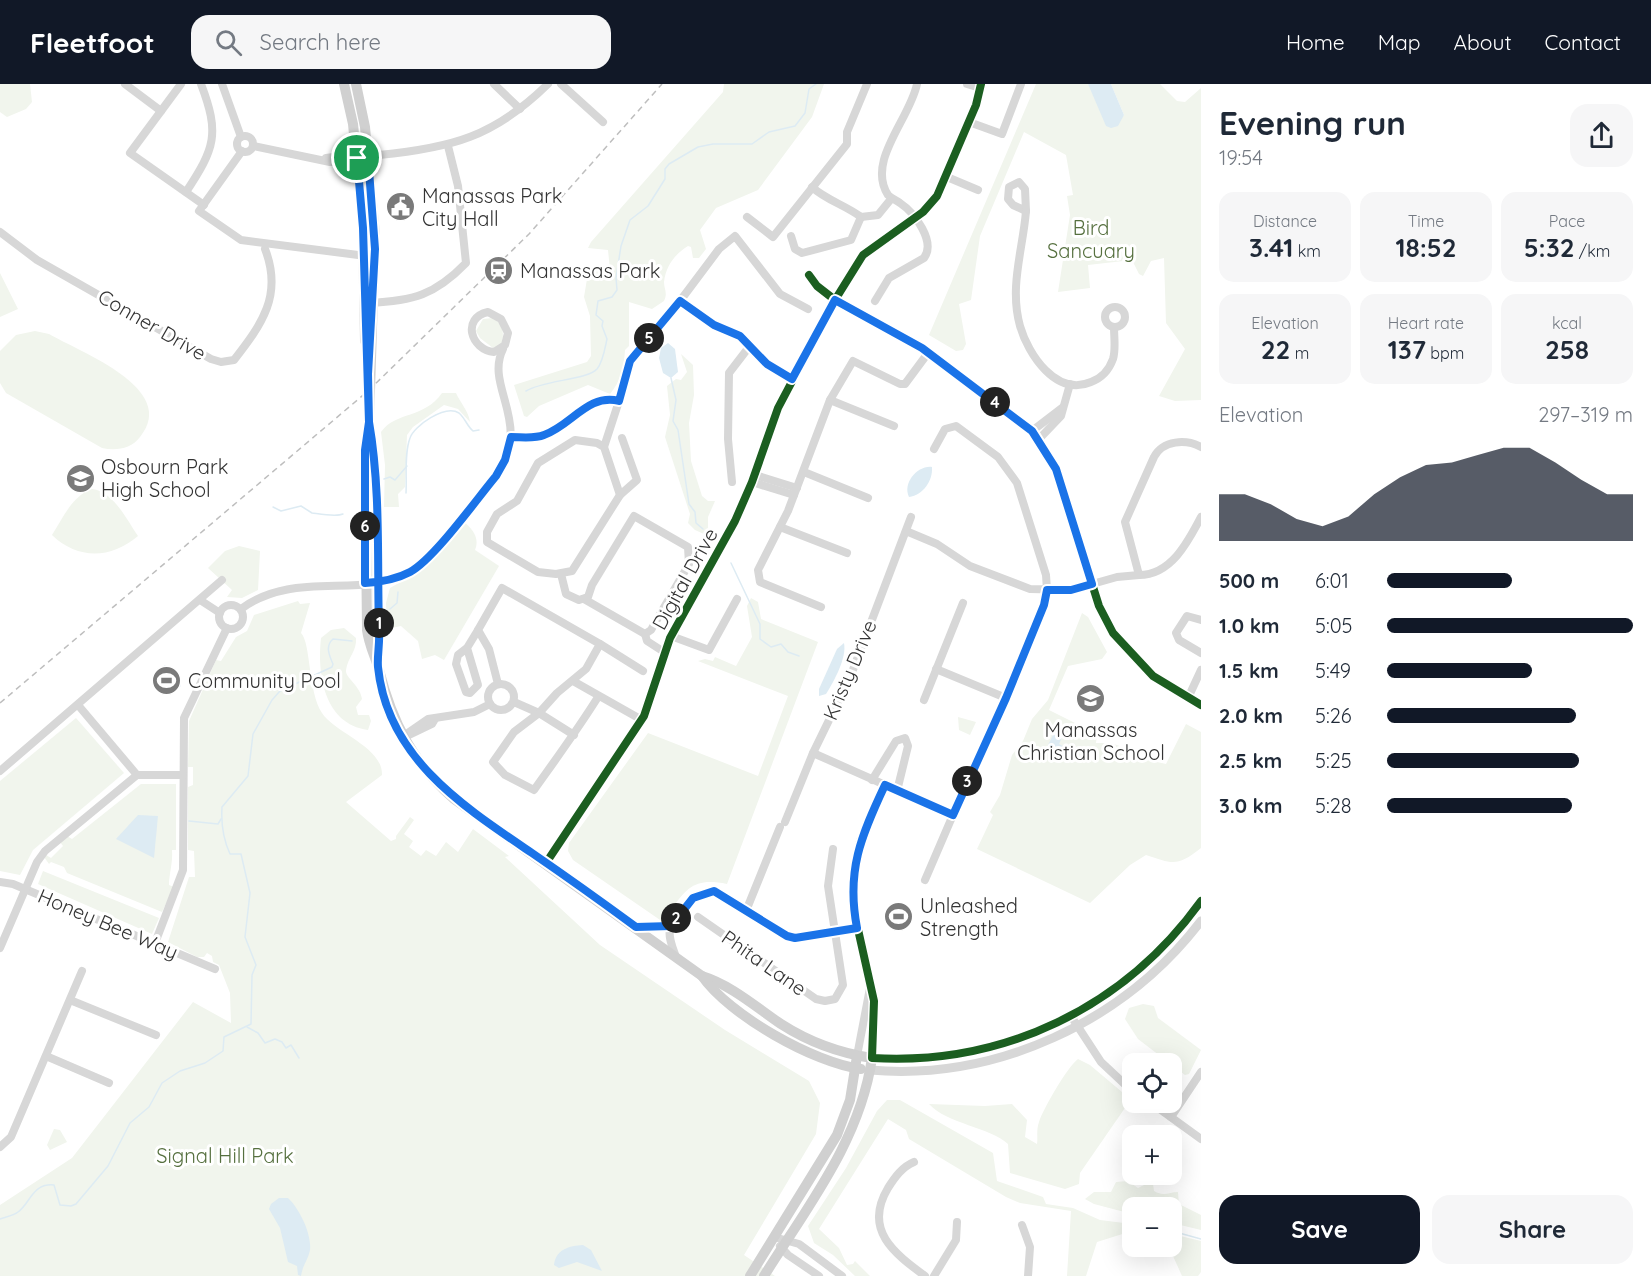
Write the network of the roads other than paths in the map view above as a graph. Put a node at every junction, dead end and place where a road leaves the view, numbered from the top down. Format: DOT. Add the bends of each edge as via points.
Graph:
graph roads {
  1 [pos="125,84"];
  2 [pos="181,84"];
  3 [pos="201,84"];
  4 [pos="222,84"];
  5 [pos="344,84"];
  6 [pos="356,84"];
  7 [pos="494,84"];
  8 [pos="548,84"];
  9 [pos="561,84"];
  10 [pos="867,84"];
  11 [pos="917,84"];
  12 [pos="967,84"];
  13 [pos="1021,84"];
  14 [pos="980,86"];
  15 [pos="520,109"];
  16 [pos="161,111"];
  17 [pos="603,122"];
  18 [pos="969,122"];
  19 [pos="241,137"];
  20 [pos="253,146"];
  21 [pos="448,146"];
  22 [pos="242,151"];
  23 [pos="362,157"];
  24 [pos="947,177"];
  25 [pos="812,187"];
  26 [pos="978,190"];
  27 [pos="186,192"];
  28 [pos="891,199"];
  29 [pos="202,208"];
  30 [pos="1026,211"];
  31 [pos="747,217"];
  32 [pos="861,217"];
  33 [pos="914,219"];
  34 [pos="0,232"];
  35 [pos="791,236"];
  36 [pos="265,249"];
  37 [pos="375,249"];
  38 [pos="364,256"];
  39 [pos="809,274"];
  40 [pos="835,300"];
  41 [pos="680,301"];
  42 [pos="875,301"];
  43 [pos="369,303"];
  44 [pos="808,309"];
  45 [pos="1114,327"];
  46 [pos="749,346"];
  47 [pos="503,349"];
  48 [pos="485,350"];
  49 [pos="928,353"];
  50 [pos="498,368"];
  51 [pos="792,379"];
  52 [pos="1070,384"];
  53 [pos="830,400"];
  54 [pos="619,401"];
  55 [pos="1062,408"];
  56 [pos="369,422"];
  57 [pos="894,426"];
  58 [pos="1032,431"];
  59 [pos="511,437"];
  60 [pos="622,438"];
  61 [pos="1039,439"];
  62 [pos="604,447"];
  63 [pos="1201,447"];
  64 [pos="934,449"];
  65 [pos="804,472"];
  66 [pos="754,478"];
  67 [pos="732,482"];
  68 [pos="795,491"];
  69 [pos="620,495"];
  70 [pos="868,498"];
  71 [pos="911,517"];
  72 [pos="1201,517"];
  73 [pos="780,527"];
  74 [pos="906,531"];
  75 [pos="847,553"];
  76 [pos="561,574"];
  77 [pos="1139,575"];
  78 [pos="222,580"];
  79 [pos="378,582"];
  80 [pos="365,583"];
  81 [pos="1092,584"];
  82 [pos="1047,590"];
  83 [pos="584,599"];
  84 [pos="737,599"];
  85 [pos="200,600"];
  86 [pos="963,603"];
  87 [pos="821,607"];
  88 [pos="241,609"];
  89 [pos="220,613"];
  90 [pos="1201,620"];
  91 [pos="227,628"];
  92 [pos="478,630"];
  93 [pos="645,634"];
  94 [pos="671,636"];
  95 [pos="600,644"];
  96 [pos="466,648"];
  97 [pos="664,652"];
  98 [pos="1201,653"];
  99 [pos="378,667"];
  100 [pos="936,669"];
  101 [pos="1201,670"];
  102 [pos="644,671"];
  103 [pos="573,681"];
  104 [pos="498,684"];
  105 [pos="598,697"];
  106 [pos="1006,698"];
  107 [pos="1188,698"];
  108 [pos="924,700"];
  109 [pos="514,702"];
  110 [pos="490,704"];
  111 [pos="78,705"];
  112 [pos="1201,705"];
  113 [pos="539,713"];
  114 [pos="642,720"];
  115 [pos="574,735"];
  116 [pos="402,737"];
  117 [pos="813,753"];
  118 [pos="0,771"];
  119 [pos="137,775"];
  120 [pos="183,775"];
  121 [pos="873,780"];
  122 [pos="885,785"];
  123 [pos="897,790"];
  124 [pos="953,815"];
  125 [pos="833,849"];
  126 [pos="546,863"];
  127 [pos="925,880"];
  128 [pos="0,882"];
  129 [pos="26,889"];
  130 [pos="1201,901"];
  131 [pos="746,911"];
  132 [pos="698,917"];
  133 [pos="1201,921"];
  134 [pos="671,926"];
  135 [pos="636,927"];
  136 [pos="857,928"];
  137 [pos="835,932"];
  138 [pos="155,943"];
  139 [pos="0,948"];
  140 [pos="676,957"];
  141 [pos="215,969"];
  142 [pos="82,971"];
  143 [pos="702,976"];
  144 [pos="870,988"];
  145 [pos="70,1000"];
  146 [pos="1074,1014"];
  147 [pos="1080,1025"];
  148 [pos="156,1035"];
  149 [pos="46,1056"];
  150 [pos="858,1056"];
  151 [pos="872,1058"];
  152 [pos="856,1068"];
  153 [pos="870,1070"];
  154 [pos="1201,1072"];
  155 [pos="1122,1081"];
  156 [pos="109,1083"];
  157 [pos="1165,1113"];
  158 [pos="1171,1117"];
  159 [pos="1201,1139"];
  160 [pos="0,1147"];
  161 [pos="914,1162"];
  162 [pos="957,1222"];
  163 [pos="1022,1225"];
  164 [pos="774,1237"];
  165 [pos="784,1244"];
  166 [pos="750,1276"];
  167 [pos="764,1276"];
  168 [pos="819,1276"];
  169 [pos="842,1276"];
  170 [pos="925,1276"];
  171 [pos="934,1276"];
  172 [pos="1028,1276"];
  1 -- 16 [label="street"];
  2 -- 16 [label="street"];
  3 -- 27 [label="street" via="212,117 212,139 204,165"];
  4 -- 19 [label="street"];
  5 -- 23 [label="main road"];
  6 -- 23 [label="main road" via="365,127"];
  7 -- 15 [label="street"];
  8 -- 15 [label="street"];
  9 -- 17 [label="street"];
  10 -- 25 [label="street" via="847,132 847,144"];
  11 -- 28 [label="street" via="913,102 883,162 884,187"];
  12 -- 14 [label="street"];
  13 -- 18 [label="street" via="1002,134"];
  14 -- 18 [label="street, Digital Drive"];
  15 -- 21 [label="street" via="481,133"];
  16 -- 27 [label="street" via="130,153"];
  18 -- 24 [label="street, Digital Drive"];
  19 -- 20 [label="street" via="249,137"];
  19 -- 22 [label="street" via="237,143"];
  20 -- 22 [label="street"];
  20 -- 23 [label="street" via="330,162"];
  21 -- 23 [label="street"];
  21 -- 43 [label="street" via="458,186 466,262 427,294"];
  22 -- 29 [label="street"];
  23 -- 37 [label="main road"];
  23 -- 38 [label="main road"];
  24 -- 26 [label="street"];
  24 -- 33 [label="street, Digital Drive" via="937,196"];
  25 -- 31 [label="street" via="773,237"];
  25 -- 32 [label="street"];
  27 -- 29 [label="street"];
  28 -- 32 [label="street" via="878,215"];
  28 -- 33 [label="street" via="905,207"];
  29 -- 38 [label="street" via="229,234 243,241"];
  30 -- 52 [label="street" via="1016,284 1020,324 1028,347 1043,366 1055,378"];
  32 -- 35 [label="street" via="851,240 799,253"];
  33 -- 40 [label="street, Digital Drive" via="863,255"];
  33 -- 42 [label="street" via="928,240 927,253 889,278"];
  34 -- 36 [label="street, Conner Drive" via="51,269 221,362 234,360 256,329 270,299 273,280"];
  37 -- 38 [label="street"];
  37 -- 43 [label="main road"];
  38 -- 43 [label="main road"];
  39 -- 40 [label="street"];
  40 -- 49 [label="street"];
  40 -- 51 [label="street, Digital Drive"];
  41 -- 44 [label="street" via="719,249 735,236 780,294"];
  41 -- 46 [label="street" via="714,325 740,336"];
  41 -- 54 [label="street" via="630,361"];
  43 -- 56 [label="main road"];
  45 -- 52 [label="street" via="1113,357 1106,372 1088,383"];
  46 -- 51 [label="street" via="767,364"];
  46 -- 67 [label="street" via="729,373"];
  47 -- 48 [label="street"];
  47 -- 48 [label="street" via="507,329 496,315 488,312 476,317 471,330 475,342"];
  47 -- 50 [label="street"];
  48 -- 50 [label="street"];
  49 -- 53 [label="street" via="905,384 853,361"];
  49 -- 58 [label="street"];
  50 -- 59 [label="street"];
  51 -- 66 [label="street, Digital Drive"];
  52 -- 55 [label="street"];
  53 -- 57 [label="street"];
  53 -- 65 [label="street"];
  54 -- 59 [label="street" via="598,400 547,435"];
  54 -- 62 [label="street"];
  55 -- 58 [label="street"];
  55 -- 61 [label="street" via="1059,420"];
  56 -- 79 [label="main road"];
  56 -- 80 [label="main road" via="365,450"];
  58 -- 61 [label="street"];
  59 -- 79 [label="street" via="496,476 429,555 412,571"];
  60 -- 69 [label="street" via="637,480"];
  61 -- 81 [label="street" via="1056,469"];
  62 -- 69 [label="street"];
  62 -- 76 [label="street" via="575,440 538,463 517,501 497,514 485,537 487,542 534,570"];
  63 -- 77 [label="street" via="1181,442 1160,449 1154,456 1125,522"];
  64 -- 82 [label="street" via="945,429 956,426 1007,466 1023,497"];
  65 -- 68 [label="street"];
  65 -- 70 [label="street"];
  66 -- 68 [label="street"];
  66 -- 94 [label="street, Digital Drive" via="735,521"];
  68 -- 73 [label="street"];
  69 -- 76 [label="street" via="576,568"];
  71 -- 74 [label="street, Kristy Drive"];
  72 -- 77 [label="street" via="1186,545 1168,564 1155,573"];
  73 -- 75 [label="street"];
  73 -- 87 [label="street" via="758,570 758,580"];
  74 -- 82 [label="street" via="938,544 976,569 1022,587"];
  74 -- 117 [label="street, Kristy Drive" via="850,675"];
  76 -- 83 [label="street" via="567,594"];
  77 -- 81 [label="street"];
  78 -- 85 [label="street"];
  79 -- 80 [label="street"];
  79 -- 99 [label="main road"];
  80 -- 88 [label="street" via="286,590"];
  80 -- 99 [label="main road" via="369,645"];
  81 -- 82 [label="street" via="1071,590"];
  81 -- 107 [label="street" via="1106,620 1125,648 1153,676"];
  82 -- 106 [label="street"];
  83 -- 93 [label="street"];
  83 -- 93 [label="street" via="634,516 688,547 689,564"];
  84 -- 94 [label="street" via="710,650"];
  85 -- 89 [label="street"];
  85 -- 111 [label="street"];
  86 -- 100 [label="street"];
  88 -- 89 [label="street" via="228,605"];
  88 -- 91 [label="street" via="241,625"];
  89 -- 91 [label="street" via="220,621"];
  90 -- 98 [label="street" via="1187,616 1176,633 1179,640"];
  91 -- 120 [label="street" via="184,718"];
  92 -- 95 [label="street" via="502,588"];
  92 -- 96 [label="street"];
  92 -- 104 [label="street" via="489,649"];
  93 -- 97 [label="street" via="647,641"];
  94 -- 97 [label="street, Digital Drive"];
  95 -- 102 [label="street"];
  95 -- 103 [label="street" via="586,669"];
  96 -- 96 [label="street" via="478,685 470,693 466,692 456,664 458,655"];
  97 -- 114 [label="street, Digital Drive"];
  99 -- 116 [label="main road"];
  100 -- 106 [label="street"];
  100 -- 108 [label="street"];
  101 -- 107 [label="street"];
  103 -- 105 [label="street"];
  103 -- 113 [label="street"];
  104 -- 109 [label="street" via="510,687"];
  104 -- 110 [label="street" via="489,692"];
  105 -- 114 [label="street"];
  105 -- 115 [label="street"];
  106 -- 124 [label="street"];
  107 -- 112 [label="street"];
  109 -- 110 [label="street" via="504,710"];
  109 -- 113 [label="street"];
  110 -- 116 [label="street" via="474,712 428,719"];
  111 -- 118 [label="street"];
  111 -- 119 [label="street"];
  113 -- 115 [label="street"];
  113 -- 115 [label="street" via="514,732 493,762 520,785 534,790"];
  114 -- 126 [label="street, Digital Drive"];
  116 -- 126 [label="main road" via="427,772 454,799"];
  117 -- 121 [label="street"];
  117 -- 131 [label="street, Kristy Drive"];
  119 -- 120 [label="street"];
  119 -- 129 [label="street" via="42,854"];
  120 -- 138 [label="street" via="182,875"];
  121 -- 122 [label="street"];
  121 -- 123 [label="street" via="896,741 904,738 908,746"];
  122 -- 123 [label="street"];
  122 -- 136 [label="street" via="856,856 852,894"];
  123 -- 124 [label="street"];
  124 -- 127 [label="street"];
  125 -- 137 [label="street, Phita Lane" via="827,882"];
  126 -- 135 [label="main road"];
  128 -- 129 [label="street, Honey Bee Way"];
  129 -- 138 [label="street, Honey Bee Way"];
  129 -- 139 [label="street"];
  130 -- 146 [label="street" via="1147,964"];
  131 -- 134 [label="street" via="723,895 705,892 688,902"];
  131 -- 137 [label="street" via="795,938"];
  132 -- 137 [label="street, Phita Lane" via="816,999 825,1001 835,999 843,985"];
  133 -- 147 [label="street" via="1158,969 1118,1002"];
  134 -- 135 [label="street"];
  134 -- 140 [label="street"];
  135 -- 140 [label="main road"];
  136 -- 137 [label="street"];
  136 -- 144 [label="street"];
  138 -- 141 [label="street, Honey Bee Way"];
  140 -- 143 [label="main road"];
  142 -- 145 [label="street"];
  143 -- 150 [label="main road" via="726,987 800,1036"];
  143 -- 152 [label="main road" via="722,997 789,1043 815,1056"];
  144 -- 150 [label="street"];
  144 -- 151 [label="street" via="874,1014"];
  145 -- 148 [label="street"];
  145 -- 149 [label="street"];
  146 -- 147 [label="street"];
  146 -- 151 [label="street" via="1039,1031 977,1051 927,1058"];
  147 -- 153 [label="street" via="982,1062 936,1069"];
  147 -- 155 [label="street" via="1101,1062"];
  149 -- 156 [label="street"];
  149 -- 160 [label="street" via="11,1137"];
  150 -- 151 [label="main road"];
  150 -- 152 [label="main road"];
  151 -- 153 [label="main road"];
  152 -- 153 [label="main road"];
  152 -- 164 [label="main road" via="837,1135"];
  153 -- 165 [label="main road" via="849,1138"];
  154 -- 158 [label="street"];
  157 -- 158 [label="street"];
  158 -- 159 [label="street"];
  161 -- 170 [label="street" via="887,1189 879,1210 879,1224 892,1249"];
  162 -- 171 [label="street" via="956,1240"];
  163 -- 172 [label="street" via="1030,1247"];
  164 -- 165 [label="street"];
  164 -- 166 [label="main road"];
  165 -- 167 [label="main road"];
  165 -- 168 [label="street"];
  165 -- 169 [label="street" via="806,1248"];
}
